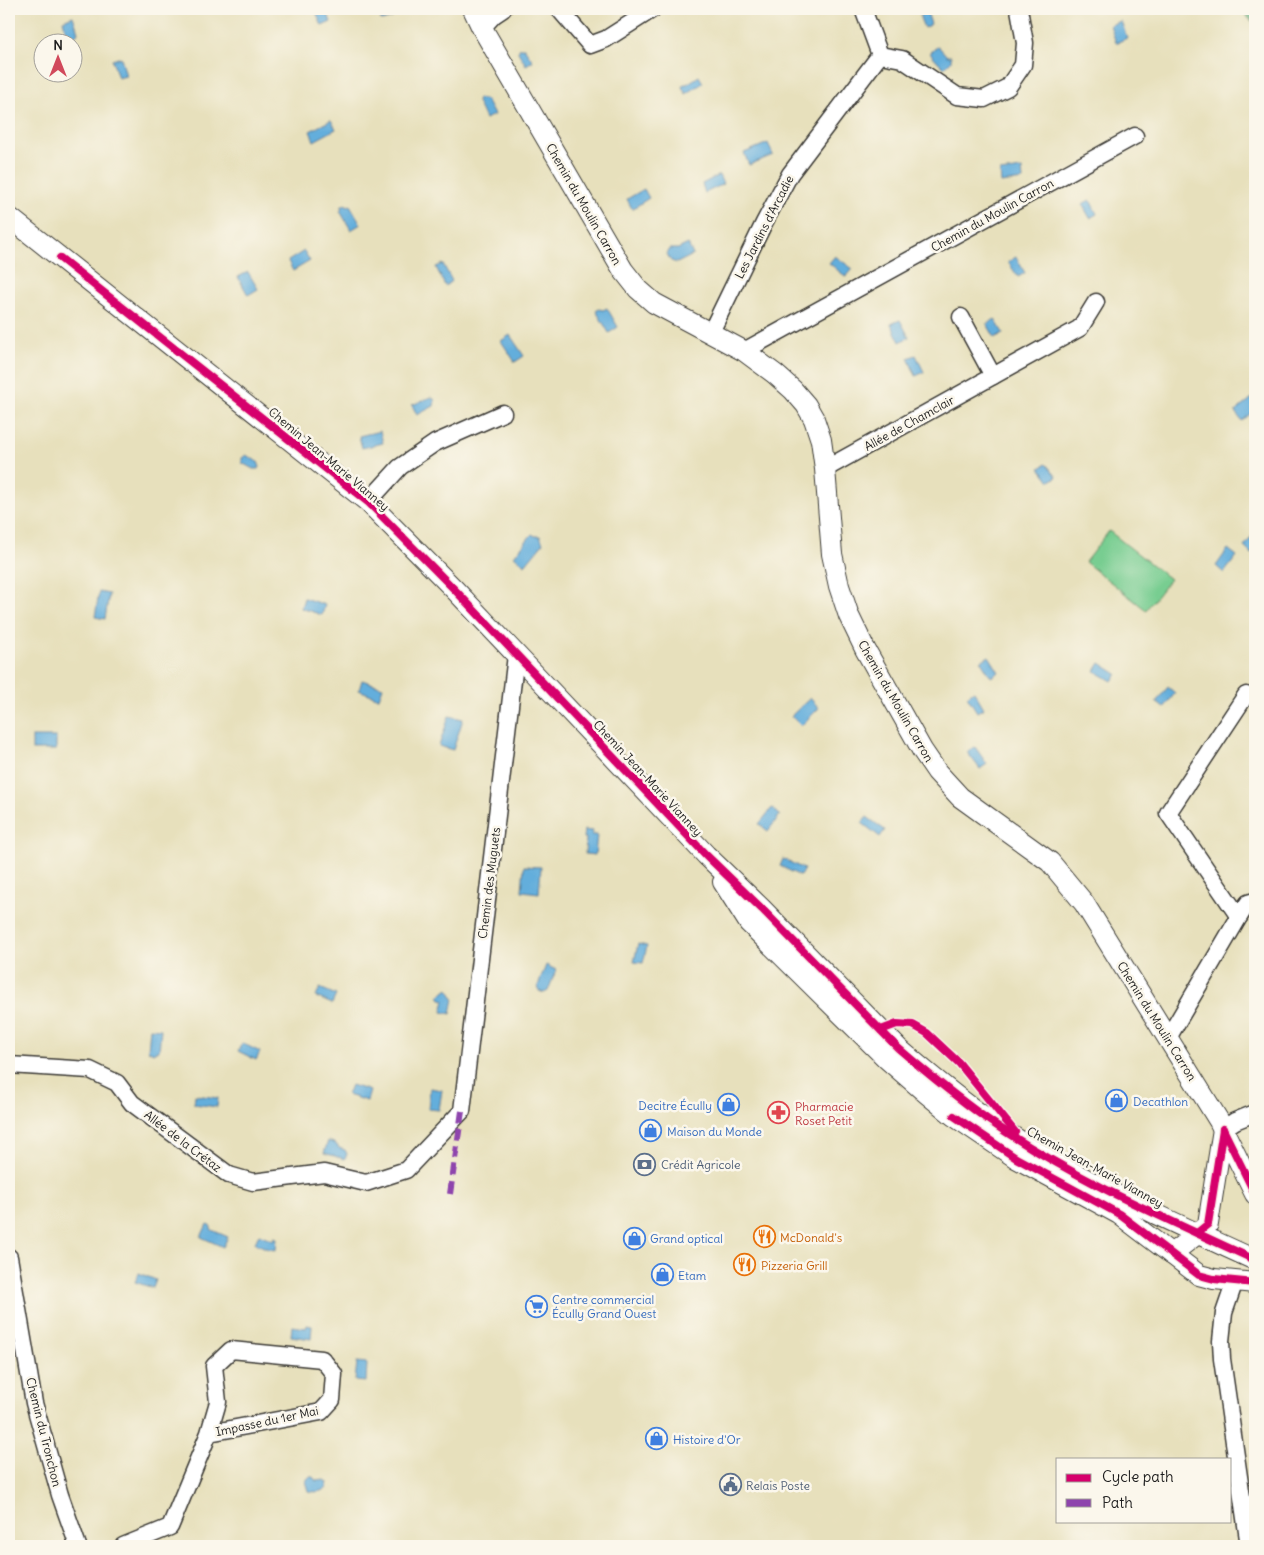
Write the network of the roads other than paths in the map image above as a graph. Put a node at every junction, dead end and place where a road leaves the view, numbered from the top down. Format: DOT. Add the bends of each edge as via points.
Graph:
graph roads {
  1 [pos="473,9"];
  2 [pos="503,9"];
  3 [pos="559,9"];
  4 [pos="653,9"];
  5 [pos="864,9"];
  6 [pos="1019,9"];
  7 [pos="482,28"];
  8 [pos="880,55"];
  9 [pos="1135,136"];
  10 [pos="9,217"];
  11 [pos="1096,302"];
  12 [pos="961,318"];
  13 [pos="711,332"];
  14 [pos="744,352"];
  15 [pos="993,376"];
  16 [pos="503,413"];
  17 [pos="825,470"];
  18 [pos="368,502"];
  19 [pos="516,655"];
  20 [pos="1246,695"];
  21 [pos="1249,903"];
  22 [pos="1168,1038"];
  23 [pos="892,1053"];
  24 [pos="9,1065"];
  25 [pos="462,1112"];
  26 [pos="1255,1114"];
  27 [pos="1223,1129"];
  28 [pos="1255,1194"];
  29 [pos="1197,1233"];
  30 [pos="1171,1254"];
  31 [pos="9,1257"];
  32 [pos="1255,1260"];
  33 [pos="1255,1267"];
  34 [pos="1235,1281"];
  35 [pos="1255,1282"];
  36 [pos="209,1433"];
  37 [pos="78,1546"];
  38 [pos="123,1546"];
  39 [pos="1249,1546"];
  1 -- 7 [label="street, Chemin du Moulin Carron"];
  2 -- 7 [label="street"];
  3 -- 4 [label="street" via="590,45 606,39"];
  5 -- 8 [label="street"];
  6 -- 8 [label="street" via="1025,43 1023,65 1008,87 984,99 957,96 902,59"];
  7 -- 13 [label="street, Chemin du Moulin Carron" via="623,270 654,302"];
  8 -- 13 [label="street, Les Jardins d'Arcadie" via="790,174"];
  9 -- 14 [label="street, Chemin du Moulin Carron"];
  10 -- 18 [label="street, Chemin Jean-Marie Vianney"];
  11 -- 15 [label="street, Allée de Chamclair" via="1080,328"];
  12 -- 15 [label="street"];
  13 -- 14 [label="street, Chemin du Moulin Carron"];
  14 -- 17 [label="street, Chemin du Moulin Carron" via="775,374 806,405 821,440"];
  15 -- 17 [label="street, Allée de Chamclair"];
  16 -- 18 [label="street" via="435,443 400,466"];
  17 -- 22 [label="street, Chemin du Moulin Carron" via="832,554 849,616 922,750 960,797 1050,862 1084,903"];
  18 -- 19 [label="street, Chemin Jean-Marie Vianney"];
  19 -- 23 [label="street, Chemin Jean-Marie Vianney" via="706,855 749,923"];
  19 -- 25 [label="street, Chemin des Muguets"];
  20 -- 21 [label="street" via="1168,813"];
  21 -- 22 [label="street"];
  22 -- 27 [label="street, Chemin du Moulin Carron"];
  23 -- 29 [label="street, Chemin Jean-Marie Vianney" via="1045,1155"];
  23 -- 30 [label="street, Chemin Jean-Marie Vianney" via="954,1116 1016,1158 1119,1214"];
  24 -- 25 [label="street, Allée de la Crétaz" via="90,1070 117,1082 132,1103 229,1175 253,1182 324,1173 366,1183 406,1170"];
  26 -- 27 [label="street"];
  27 -- 28 [label="street, Chemin du Moulin Carron"];
  27 -- 29 [label="street" via="1208,1224"];
  29 -- 30 [label="street"];
  29 -- 32 [label="street, Chemin Jean-Marie Vianney"];
  30 -- 34 [label="street, Chemin Jean-Marie Vianney" via="1199,1276"];
  31 -- 37 [label="street, Chemin du Tronchon" via="34,1403"];
  33 -- 34 [label="street"];
  34 -- 35 [label="street, Chemin Jean-Marie Vianney"];
  34 -- 39 [label="street" via="1224,1313 1221,1341"];
  36 -- 36 [label="street, Impasse du 1er Mai" via="320,1412 332,1400 334,1374 322,1359 231,1350 214,1366 218,1402"];
  36 -- 38 [label="street, Impasse du 1er Mai" via="170,1527"];
}
